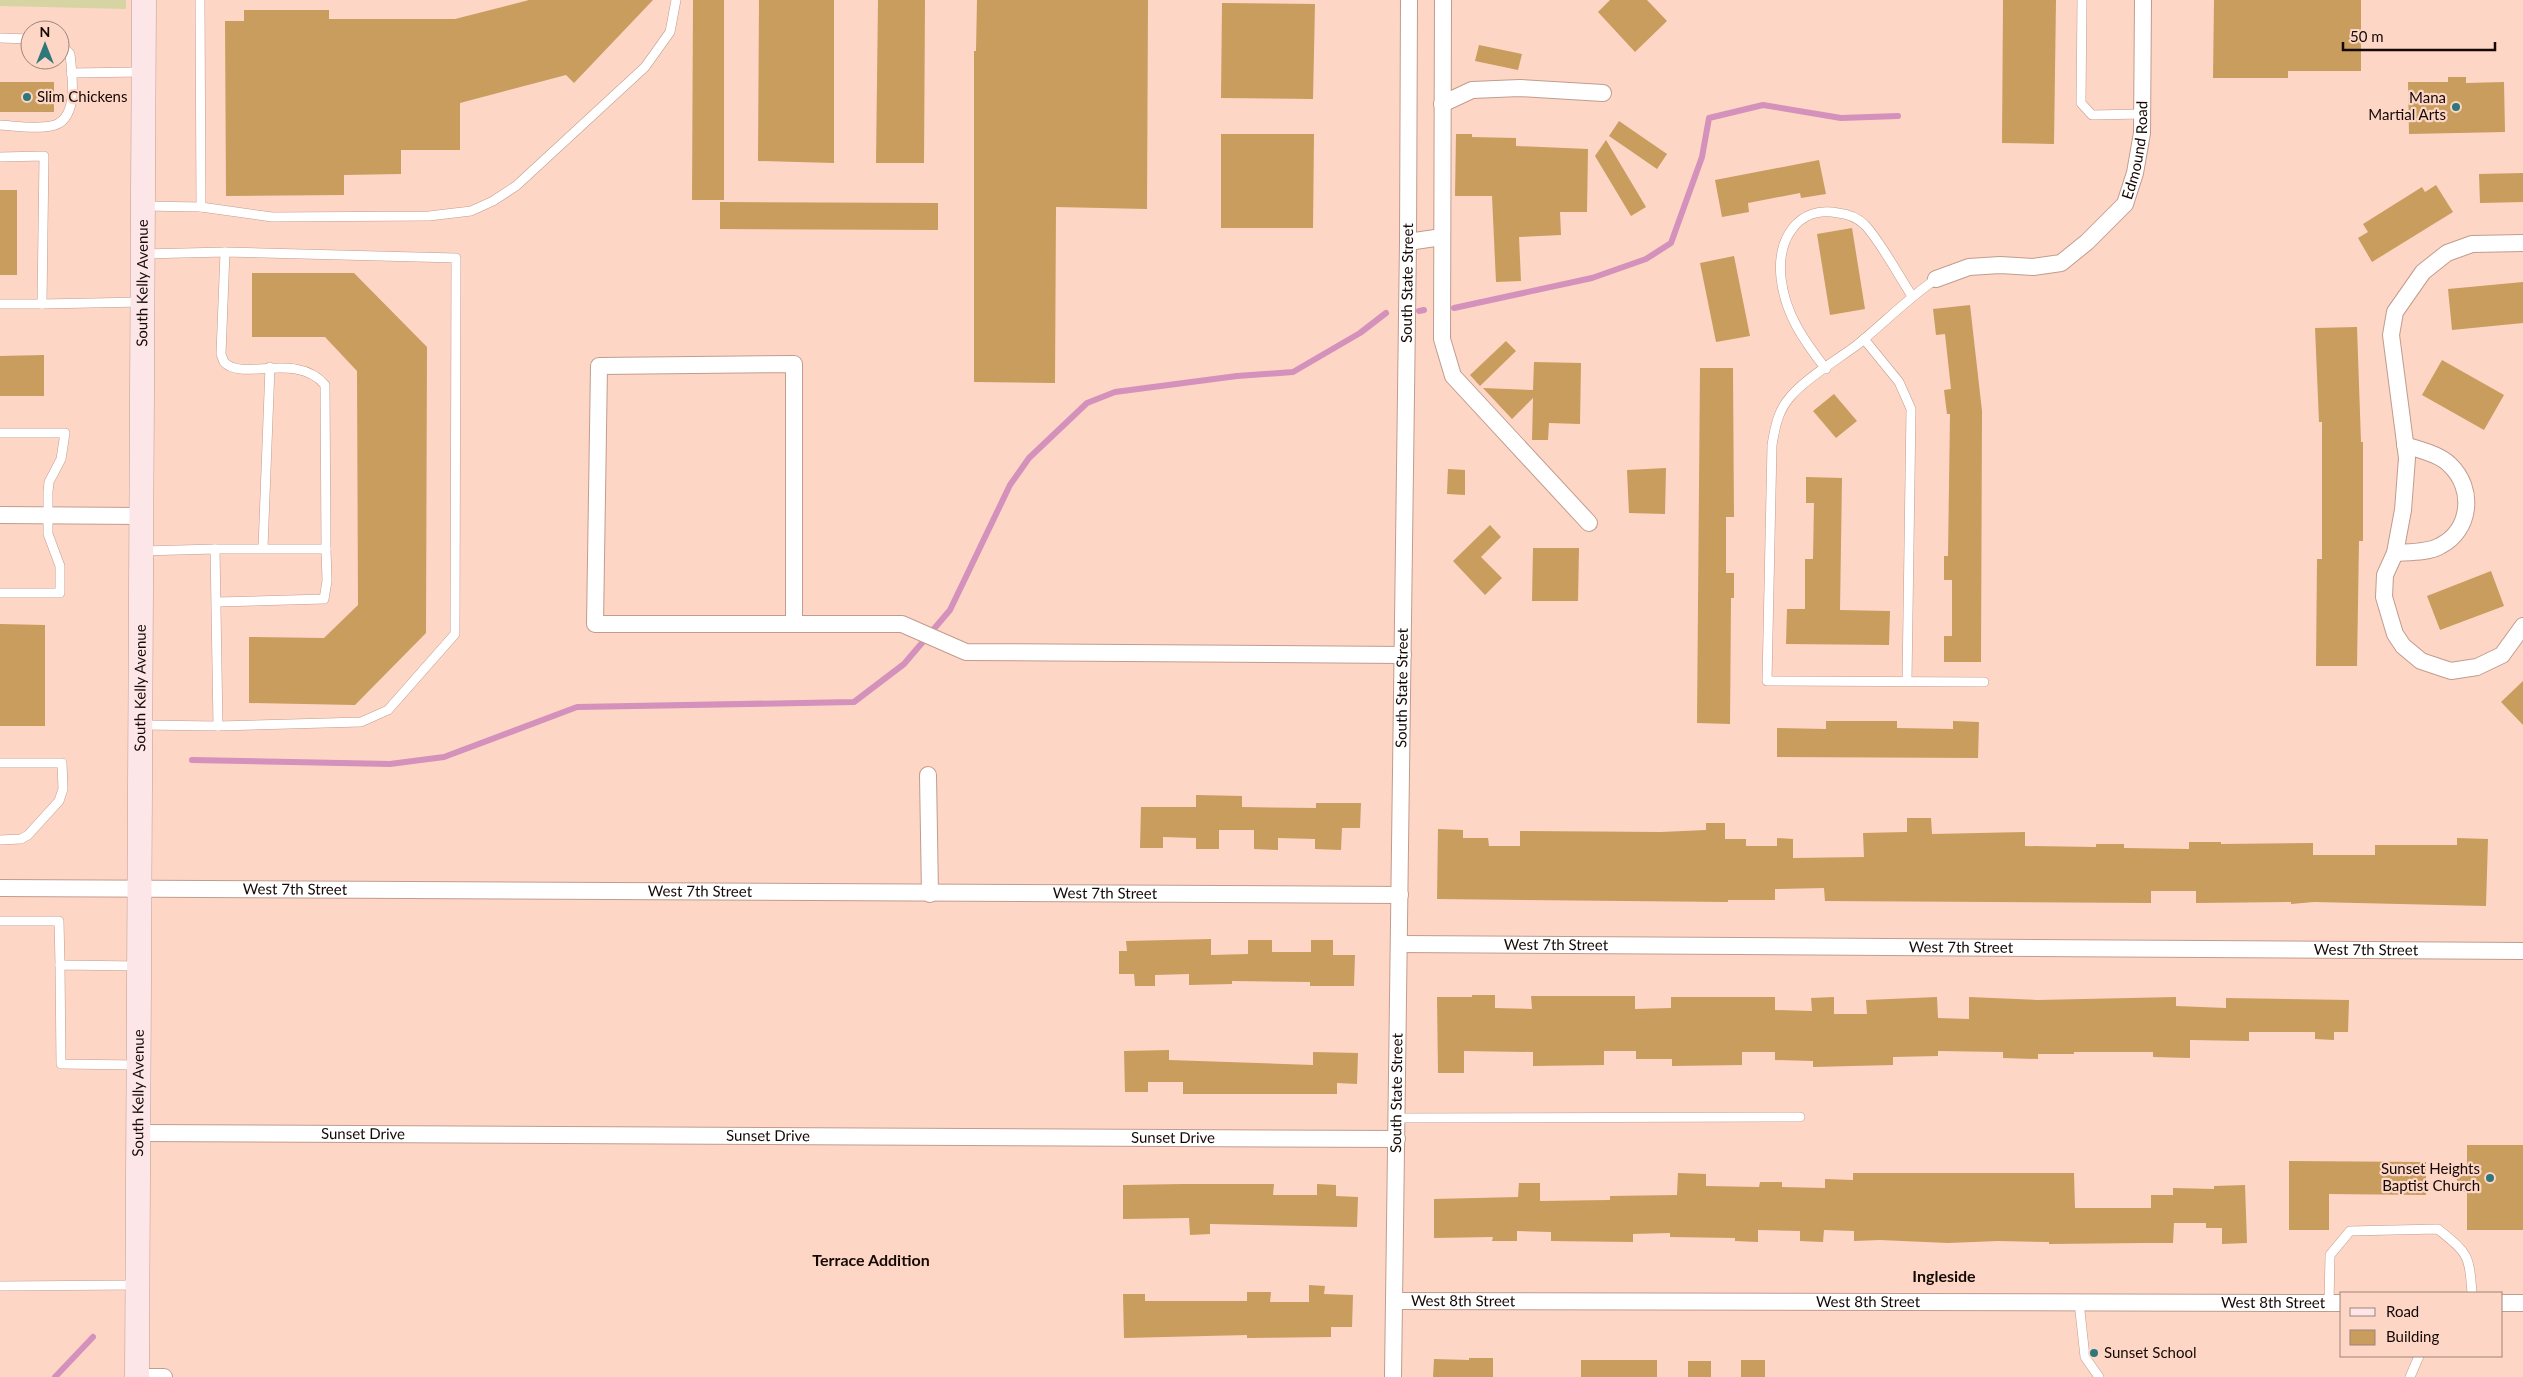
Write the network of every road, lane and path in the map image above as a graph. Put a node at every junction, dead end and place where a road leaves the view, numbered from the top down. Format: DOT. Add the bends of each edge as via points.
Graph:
graph roads {
  1 [pos="144,0"];
  2 [pos="200,0"];
  3 [pos="676,0"];
  4 [pos="1409,0"];
  5 [pos="1443,0"];
  6 [pos="2082,0"];
  7 [pos="2143,0"];
  8 [pos="0,38"];
  9 [pos="20,39"];
  10 [pos="70,54"];
  11 [pos="71,72"];
  12 [pos="143,72"];
  13 [pos="1603,92"];
  14 [pos="1442,104"];
  15 [pos="2142,114"];
  16 [pos="0,126"];
  17 [pos="0,157"];
  18 [pos="142,206"];
  19 [pos="201,207"];
  20 [pos="1442,237"];
  21 [pos="1408,242"];
  22 [pos="2523,243"];
  23 [pos="225,252"];
  24 [pos="142,254"];
  25 [pos="1936,279"];
  26 [pos="1912,296"];
  27 [pos="142,302"];
  28 [pos="0,304"];
  29 [pos="42,304"];
  30 [pos="1864,339"];
  31 [pos="270,367"];
  32 [pos="1826,369"];
  33 [pos="0,433"];
  34 [pos="2405,445"];
  35 [pos="0,514"];
  36 [pos="47,514"];
  37 [pos="142,516"];
  38 [pos="1589,523"];
  39 [pos="263,548"];
  40 [pos="215,549"];
  41 [pos="326,549"];
  42 [pos="141,551"];
  43 [pos="2395,554"];
  44 [pos="0,593"];
  45 [pos="217,602"];
  46 [pos="794,624"];
  47 [pos="2523,626"];
  48 [pos="1403,655"];
  49 [pos="1907,681"];
  50 [pos="1984,682"];
  51 [pos="141,725"];
  52 [pos="218,726"];
  53 [pos="0,763"];
  54 [pos="928,775"];
  55 [pos="0,840"];
  56 [pos="0,888"];
  57 [pos="140,889"];
  58 [pos="930,894"];
  59 [pos="1400,895"];
  60 [pos="0,921"];
  61 [pos="1400,944"];
  62 [pos="2523,951"];
  63 [pos="60,965"];
  64 [pos="139,966"];
  65 [pos="139,1065"];
  66 [pos="1800,1117"];
  67 [pos="1397,1118"];
  68 [pos="139,1133"];
  69 [pos="1397,1139"];
  70 [pos="138,1285"];
  71 [pos="0,1286"];
  72 [pos="2472,1292"];
  73 [pos="1394,1301"];
  74 [pos="2079,1302"];
  75 [pos="2335,1303"];
  76 [pos="2503,1303"];
  77 [pos="2523,1303"];
  78 [pos="2420,1357"];
  79 [pos="137,1377"];
  80 [pos="164,1377"];
  81 [pos="1394,1377"];
  82 [pos="2099,1377"];
  83 [pos="2410,1377"];
  1 -- 12 [label="main road, South Kelly Avenue"];
  2 -- 19 [label="lane"];
  3 -- 19 [label="lane" via="670,32 645,67 516,186 471,211 429,216 272,217"];
  4 -- 21 [label="street, South State Street"];
  5 -- 14 [label="street"];
  6 -- 15 [label="lane" via="2081,103 2092,115"];
  7 -- 15 [label="street, Edmound Road"];
  8 -- 9 [label="lane"];
  10 -- 11 [label="lane"];
  11 -- 12 [label="lane"];
  11 -- 16 [label="lane" via="71,105 61,122 51,126"];
  12 -- 18 [label="main road, South Kelly Avenue"];
  13 -- 14 [label="street" via="1520,88 1472,90"];
  14 -- 20 [label="street"];
  15 -- 25 [label="street, Edmound Road" via="2135,173 2125,204 2061,263 2033,268 2000,265 1968,268"];
  17 -- 29 [label="lane" via="44,156"];
  18 -- 19 [label="lane"];
  18 -- 24 [label="main road, South Kelly Avenue"];
  20 -- 21 [label="street"];
  20 -- 38 [label="street" via="1442,339 1454,376"];
  21 -- 48 [label="street, South State Street"];
  22 -- 34 [label="street" via="2472,244 2447,253 2423,272 2395,312 2391,335"];
  23 -- 24 [label="lane"];
  23 -- 31 [label="lane" via="221,354 224,362 234,369"];
  23 -- 52 [label="lane" via="456,258 455,634 388,710 361,722"];
  24 -- 27 [label="main road, South Kelly Avenue"];
  25 -- 26 [label="lane"];
  26 -- 30 [label="lane"];
  26 -- 32 [label="lane" via="1865,225 1849,215 1826,210 1807,215 1790,230 1782,250 1781,278 1792,320 1802,339"];
  27 -- 29 [label="lane"];
  27 -- 37 [label="main road, South Kelly Avenue"];
  28 -- 29 [label="lane"];
  30 -- 32 [label="lane"];
  30 -- 49 [label="lane" via="1899,382 1911,409"];
  31 -- 39 [label="lane"];
  31 -- 41 [label="lane" via="302,370 318,377 324,385"];
  32 -- 49 [label="lane" via="1790,396 1775,427 1767,681"];
  33 -- 36 [label="lane" via="64,433 61,459 49,482"];
  34 -- 43 [label="street" via="2403,510"];
  34 -- 43 [label="street" via="2449,464 2466,490 2467,505 2455,535 2439,547"];
  35 -- 36 [label="street"];
  36 -- 37 [label="street"];
  36 -- 44 [label="lane" via="50,543 60,566 60,593"];
  37 -- 42 [label="main road, South Kelly Avenue"];
  39 -- 40 [label="lane"];
  39 -- 41 [label="lane"];
  40 -- 42 [label="lane"];
  40 -- 45 [label="lane"];
  41 -- 45 [label="lane" via="324,599"];
  42 -- 51 [label="main road, South Kelly Avenue"];
  43 -- 47 [label="street" via="2386,575 2386,605 2395,634 2403,646 2421,661 2451,671 2477,667 2502,656"];
  45 -- 52 [label="lane"];
  46 -- 46 [label="street" via="594,624 599,366 794,364"];
  46 -- 48 [label="street" via="902,624 966,652"];
  48 -- 59 [label="street, South State Street"];
  49 -- 50 [label="lane"];
  51 -- 52 [label="lane"];
  51 -- 57 [label="main road, South Kelly Avenue"];
  53 -- 55 [label="lane" via="62,763 63,789 59,800 28,835 21,839"];
  54 -- 58 [label="street"];
  56 -- 57 [label="street, West 7th Street"];
  57 -- 58 [label="street, West 7th Street"];
  57 -- 64 [label="main road, South Kelly Avenue"];
  58 -- 59 [label="street, West 7th Street"];
  59 -- 61 [label="street, South State Street"];
  60 -- 63 [label="lane" via="59,921"];
  61 -- 62 [label="street, West 7th Street"];
  61 -- 67 [label="street, South State Street"];
  63 -- 64 [label="lane"];
  63 -- 65 [label="lane" via="61,1064"];
  64 -- 65 [label="main road, South Kelly Avenue"];
  65 -- 68 [label="main road, South Kelly Avenue"];
  66 -- 67 [label="lane"];
  67 -- 69 [label="street, South State Street"];
  68 -- 69 [label="street, Sunset Drive"];
  68 -- 70 [label="main road, South Kelly Avenue"];
  69 -- 73 [label="street, South State Street"];
  70 -- 71 [label="lane"];
  70 -- 79 [label="main road, South Kelly Avenue"];
  72 -- 75 [label="lane" via="2465,1252 2438,1229 2350,1231 2330,1255"];
  73 -- 74 [label="street, West 8th Street"];
  73 -- 81 [label="street, South State Street"];
  74 -- 75 [label="street, West 8th Street"];
  74 -- 82 [label="lane" via="2085,1357"];
  76 -- 77 [label="street"];
  78 -- 83 [label="lane"];
  79 -- 80 [label="street"];
}
